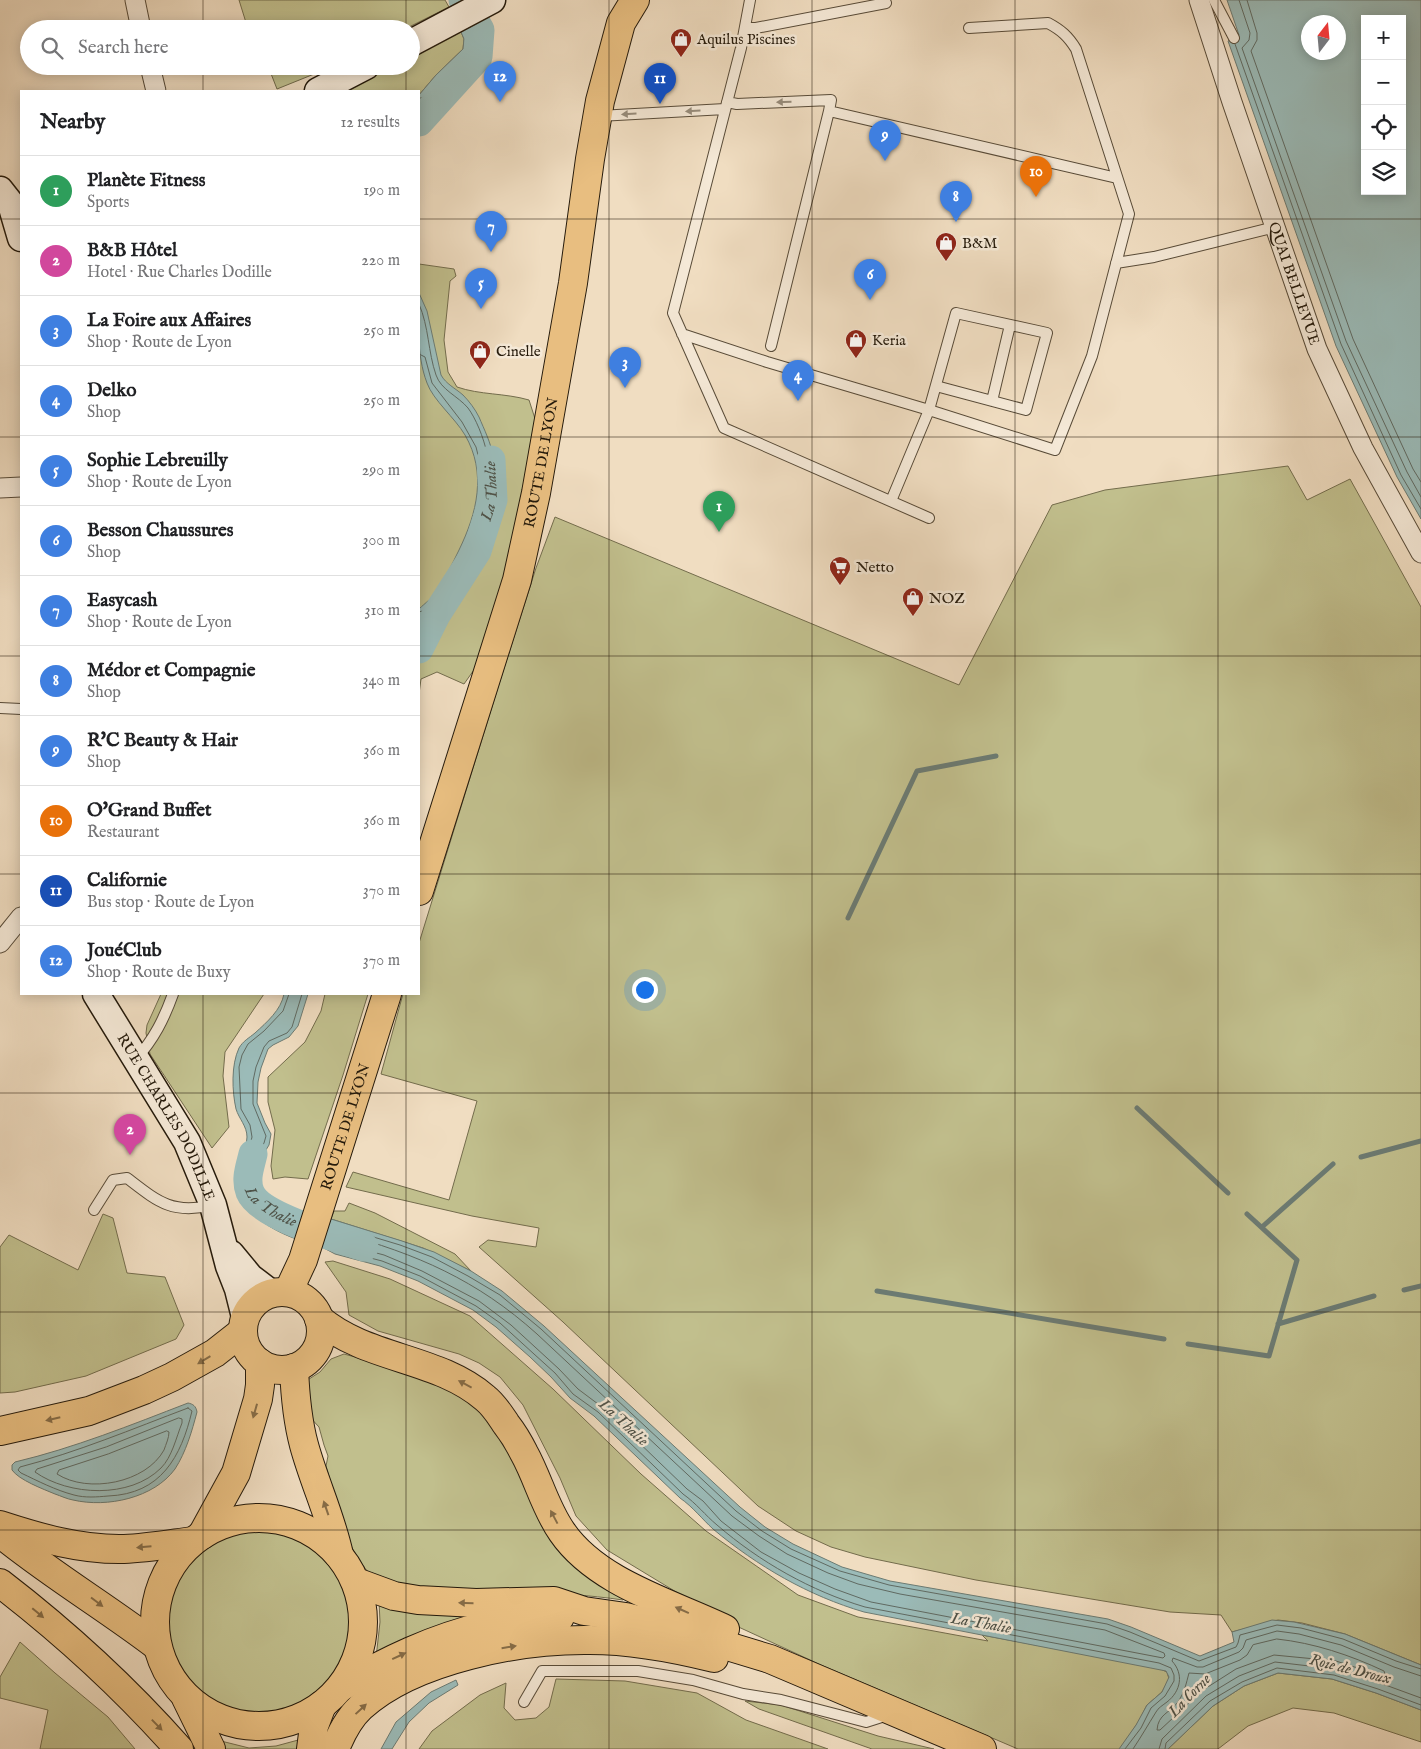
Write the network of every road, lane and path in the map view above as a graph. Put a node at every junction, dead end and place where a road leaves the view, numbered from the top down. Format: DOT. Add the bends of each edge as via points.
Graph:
graph roads {
  1 [pos="134,0"];
  2 [pos="492,0"];
  3 [pos="635,0"];
  4 [pos="750,0"];
  5 [pos="1200,0"];
  6 [pos="1214,0"];
  7 [pos="886,3"];
  8 [pos="621,12"];
  9 [pos="139,20"];
  10 [pos="745,28"];
  11 [pos="968,28"];
  12 [pos="420,38"];
  13 [pos="1234,38"];
  14 [pos="152,75"];
  15 [pos="349,75"];
  16 [pos="156,90"];
  17 [pos="320,90"];
  18 [pos="730,105"];
  19 [pos="830,105"];
  20 [pos="598,116"];
  21 [pos="1117,178"];
  22 [pos="0,190"];
  23 [pos="1275,227"];
  24 [pos="12,234"];
  25 [pos="1116,263"];
  26 [pos="1010,325"];
  27 [pos="682,334"];
  28 [pos="771,346"];
  29 [pos="936,386"];
  30 [pos="992,401"];
  31 [pos="929,410"];
  32 [pos="20,487"];
  33 [pos="0,488"];
  34 [pos="891,501"];
  35 [pos="929,518"];
  36 [pos="1421,553"];
  37 [pos="0,708"];
  38 [pos="20,709"];
  39 [pos="420,888"];
  40 [pos="20,918"];
  41 [pos="0,943"];
  42 [pos="97,995"];
  43 [pos="173,995"];
  44 [pos="387,995"];
  45 [pos="136,1060"];
  46 [pos="213,1204"];
  47 [pos="94,1210"];
  48 [pos="225,1248"];
  49 [pos="287,1294"];
  50 [pos="319,1318"];
  51 [pos="244,1324"];
  52 [pos="260,1363"];
  53 [pos="294,1368"];
  54 [pos="0,1431"];
  55 [pos="0,1525"];
  56 [pos="0,1534"];
  57 [pos="197,1538"];
  58 [pos="339,1555"];
  59 [pos="356,1582"];
  60 [pos="0,1583"];
  61 [pos="584,1611"];
  62 [pos="157,1646"];
  63 [pos="770,1659"];
  64 [pos="184,1694"];
  65 [pos="332,1696"];
  66 [pos="865,1698"];
  67 [pos="524,1702"];
  68 [pos="897,1712"];
  69 [pos="179,1749"];
  70 [pos="211,1749"];
  71 [pos="311,1749"];
  72 [pos="335,1749"];
  73 [pos="982,1749"];
  1 -- 9 [label="street"];
  2 -- 12 [label="main road"];
  3 -- 8 [label="main road, ROUTE DE LYON"];
  4 -- 10 [label="lane"];
  5 -- 23 [label="street, QUAI BELLEVUE"];
  6 -- 13 [label="lane"];
  7 -- 10 [label="lane"];
  8 -- 20 [label="main road, ROUTE DE LYON"];
  10 -- 18 [label="lane"];
  11 -- 21 [label="lane" via="1048,23 1069,37 1076,49"];
  14 -- 16 [label="street"];
  15 -- 17 [label="main road"];
  19 -- 18 [label="lane, one-way"];
  18 -- 20 [label="lane, one-way"];
  18 -- 27 [label="lane" via="673,313"];
  19 -- 21 [label="lane"];
  19 -- 28 [label="lane"];
  20 -- 39 [label="main road, ROUTE DE LYON" via="573,283 536,493 517,580"];
  21 -- 25 [label="lane" via="1129,214"];
  22 -- 24 [label="main road" via="11,204"];
  23 -- 25 [label="lane" via="1154,257"];
  23 -- 36 [label="street, QUAI BELLEVUE" via="1318,348 1363,448"];
  25 -- 31 [label="lane" via="1092,356 1055,450"];
  26 -- 29 [label="lane" via="956,312"];
  26 -- 30 [label="lane"];
  26 -- 30 [label="lane" via="1048,333 1026,410"];
  27 -- 31 [label="lane"];
  27 -- 34 [label="lane" via="724,428"];
  29 -- 30 [label="lane"];
  29 -- 31 [label="lane"];
  31 -- 34 [label="lane"];
  32 -- 33 [label="street"];
  34 -- 35 [label="lane"];
  37 -- 38 [label="lane"];
  40 -- 41 [label="street"];
  42 -- 45 [label="main road, RUE CHARLES DODILLE"];
  43 -- 45 [label="lane" via="162,1023"];
  44 -- 49 [label="main road, ROUTE DE LYON" via="304,1256"];
  45 -- 46 [label="main road, RUE CHARLES DODILLE" via="187,1142"];
  46 -- 47 [label="lane" via="171,1207 156,1201 127,1178 113,1180"];
  46 -- 48 [label="main road, RUE CHARLES DODILLE"];
  48 -- 49 [label="main road, RUE CHARLES DODILLE" via="250,1277"];
  48 -- 51 [label="main road, RUE CHARLES DODILLE" via="238,1289"];
  49 -- 50 [label="main road" via="315,1310"];
  49 -- 51 [label="main road" via="255,1302"];
  50 -- 53 [label="main road" via="322,1329 317,1349 304,1364"];
  63 -- 50 [label="main road, one-way" via="730,1632 621,1582 577,1550 562,1532 524,1453 486,1398 453,1378 350,1339"];
  51 -- 52 [label="main road" via="245,1343 250,1354"];
  51 -- 54 [label="main road, one-way" via="215,1353 144,1390 89,1411"];
  52 -- 53 [label="main road" via="276,1369"];
  52 -- 57 [label="main road, one-way" via="258,1399 236,1473"];
  58 -- 53 [label="main road, one-way" via="334,1531 304,1446 298,1421"];
  57 -- 55 [label="main road, one-way" via="124,1549 96,1548 47,1539"];
  56 -- 62 [label="main road, one-way"];
  57 -- 58 [label="main road" via="221,1525 242,1519 271,1519 305,1528"];
  57 -- 62 [label="main road" via="176,1558 164,1578 154,1623"];
  58 -- 59 [label="main road"];
  61 -- 59 [label="main road, one-way" via="554,1601 476,1603 418,1600 394,1596"];
  59 -- 65 [label="main road" via="364,1626 361,1648 353,1669"];
  60 -- 69 [label="main road, one-way" via="87,1656"];
  61 -- 63 [label="main road" via="658,1625"];
  65 -- 61 [label="main road, one-way" via="408,1652 457,1633"];
  62 -- 64 [label="main road" via="163,1664"];
  63 -- 66 [label="main road"];
  64 -- 65 [label="main road" via="220,1719 262,1726 284,1724 304,1717"];
  64 -- 70 [label="main road"];
  65 -- 71 [label="main road" via="314,1726"];
  66 -- 68 [label="main road"];
  72 -- 66 [label="main road, one-way" via="344,1727 360,1708 418,1672 497,1649 544,1641 591,1640 691,1652"];
  67 -- 68 [label="lane" via="542,1671 638,1671 693,1680 866,1722"];
  68 -- 73 [label="main road"];
}
